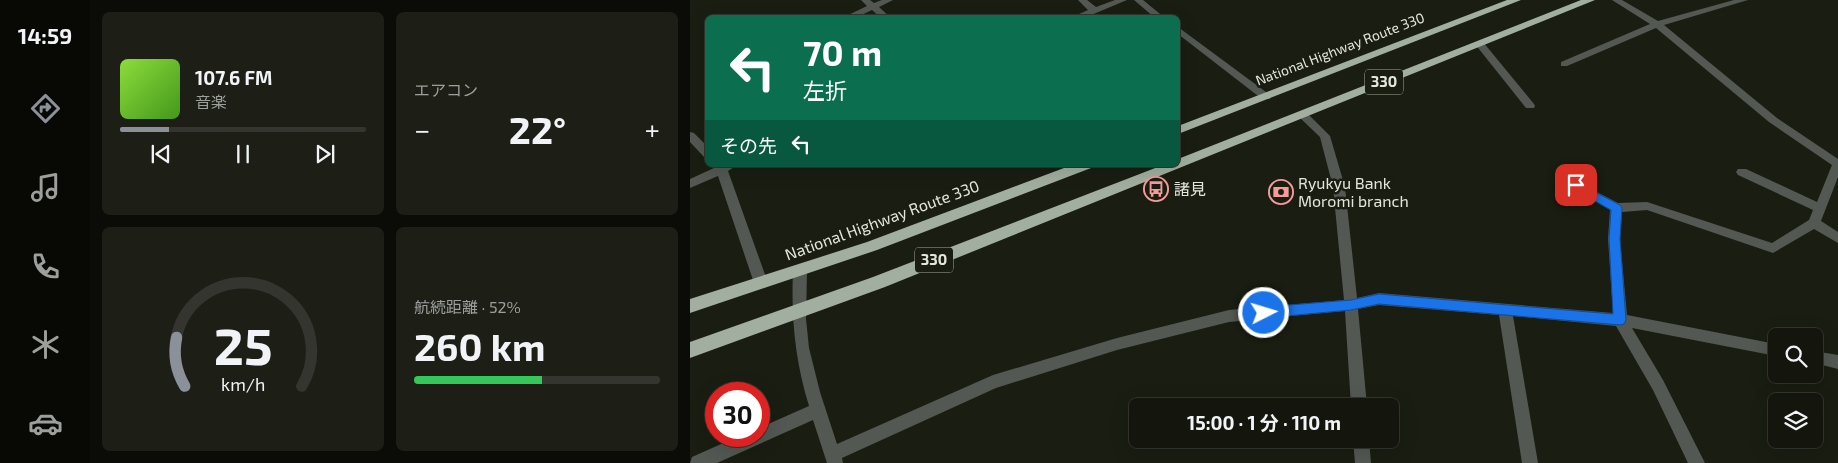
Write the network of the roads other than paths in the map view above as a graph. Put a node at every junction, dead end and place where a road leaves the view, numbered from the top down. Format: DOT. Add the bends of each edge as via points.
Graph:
graph roads {
  1 [pos="865,0"];
  2 [pos="889,0"];
  3 [pos="1082,0"];
  4 [pos="1122,0"];
  5 [pos="1138,0"];
  6 [pos="1516,0"];
  7 [pos="1590,0"];
  8 [pos="1616,0"];
  9 [pos="1744,0"];
  10 [pos="876,7"];
  11 [pos="1094,10"];
  12 [pos="854,15"];
  13 [pos="884,15"];
  14 [pos="1082,15"];
  15 [pos="1157,15"];
  16 [pos="1657,24"];
  17 [pos="1180,32"];
  18 [pos="1480,44"];
  19 [pos="1564,64"];
  20 [pos="1266,97"];
  21 [pos="1530,106"];
  22 [pos="1303,115"];
  23 [pos="1180,129"];
  24 [pos="690,136"];
  25 [pos="705,151"];
  26 [pos="1838,163"];
  27 [pos="1180,164"];
  28 [pos="721,167"];
  29 [pos="723,167"];
  30 [pos="1081,167"];
  31 [pos="1172,167"];
  32 [pos="1742,172"];
  33 [pos="690,184"];
  34 [pos="1576,185"];
  35 [pos="1616,208"];
  36 [pos="1819,208"];
  37 [pos="1814,223"];
  38 [pos="1838,238"];
  39 [pos="800,271"];
  40 [pos="761,283"];
  41 [pos="1351,305"];
  42 [pos="690,306"];
  43 [pos="1505,310"];
  44 [pos="799,311"];
  45 [pos="1620,320"];
  46 [pos="1768,348"];
  47 [pos="690,350"];
  48 [pos="1823,359"];
  49 [pos="1838,362"];
  50 [pos="1358,398"];
  51 [pos="817,410"];
  52 [pos="770,431"];
  53 [pos="734,447"];
  54 [pos="1362,448"];
  55 [pos="834,458"];
  56 [pos="698,463"];
  57 [pos="1363,463"];
  58 [pos="1530,463"];
  59 [pos="1697,463"];
  1 -- 10 [label="street"];
  2 -- 10 [label="street"];
  3 -- 11 [label="street"];
  4 -- 11 [label="street"];
  5 -- 15 [label="street"];
  6 -- 20 [label="highway, National Highway Route 330 / 330"];
  7 -- 18 [label="highway, 330"];
  8 -- 16 [label="street"];
  9 -- 16 [label="street"];
  10 -- 12 [label="street"];
  10 -- 13 [label="street"];
  11 -- 14 [label="street"];
  16 -- 19 [label="street"];
  16 -- 26 [label="street" via="1773,120"];
  17 -- 20 [label="street"];
  18 -- 21 [label="street"];
  18 -- 22 [label="highway, 330"];
  20 -- 23 [label="highway, National Highway Route 330 / 330"];
  22 -- 27 [label="highway, 330"];
  22 -- 41 [label="street" via="1325,136 1339,187"];
  24 -- 25 [label="street"];
  26 -- 36 [label="street"];
  28 -- 33 [label="street"];
  29 -- 40 [label="street"];
  30 -- 39 [label="highway, National Highway Route 330 / 330"];
  31 -- 44 [label="highway, 330"];
  32 -- 36 [label="street"];
  34 -- 35 [label="street"];
  35 -- 37 [label="street" via="1648,206 1773,248"];
  35 -- 45 [label="street" via="1614,239"];
  36 -- 37 [label="street"];
  37 -- 38 [label="street"];
  39 -- 40 [label="highway, National Highway Route 330 / 330"];
  39 -- 44 [label="street"];
  40 -- 42 [label="highway, National Highway Route 330 / 330"];
  41 -- 43 [label="street" via="1379,299"];
  41 -- 50 [label="street"];
  41 -- 55 [label="street" via="1229,316 1117,344 993,382"];
  43 -- 45 [label="street"];
  43 -- 58 [label="street"];
  44 -- 47 [label="highway, 330"];
  44 -- 51 [label="street" via="802,349"];
  45 -- 46 [label="street"];
  45 -- 59 [label="street" via="1658,385"];
  48 -- 49 [label="street"];
  51 -- 52 [label="street"];
  51 -- 55 [label="street"];
  53 -- 56 [label="street"];
  54 -- 57 [label="street"];
}
